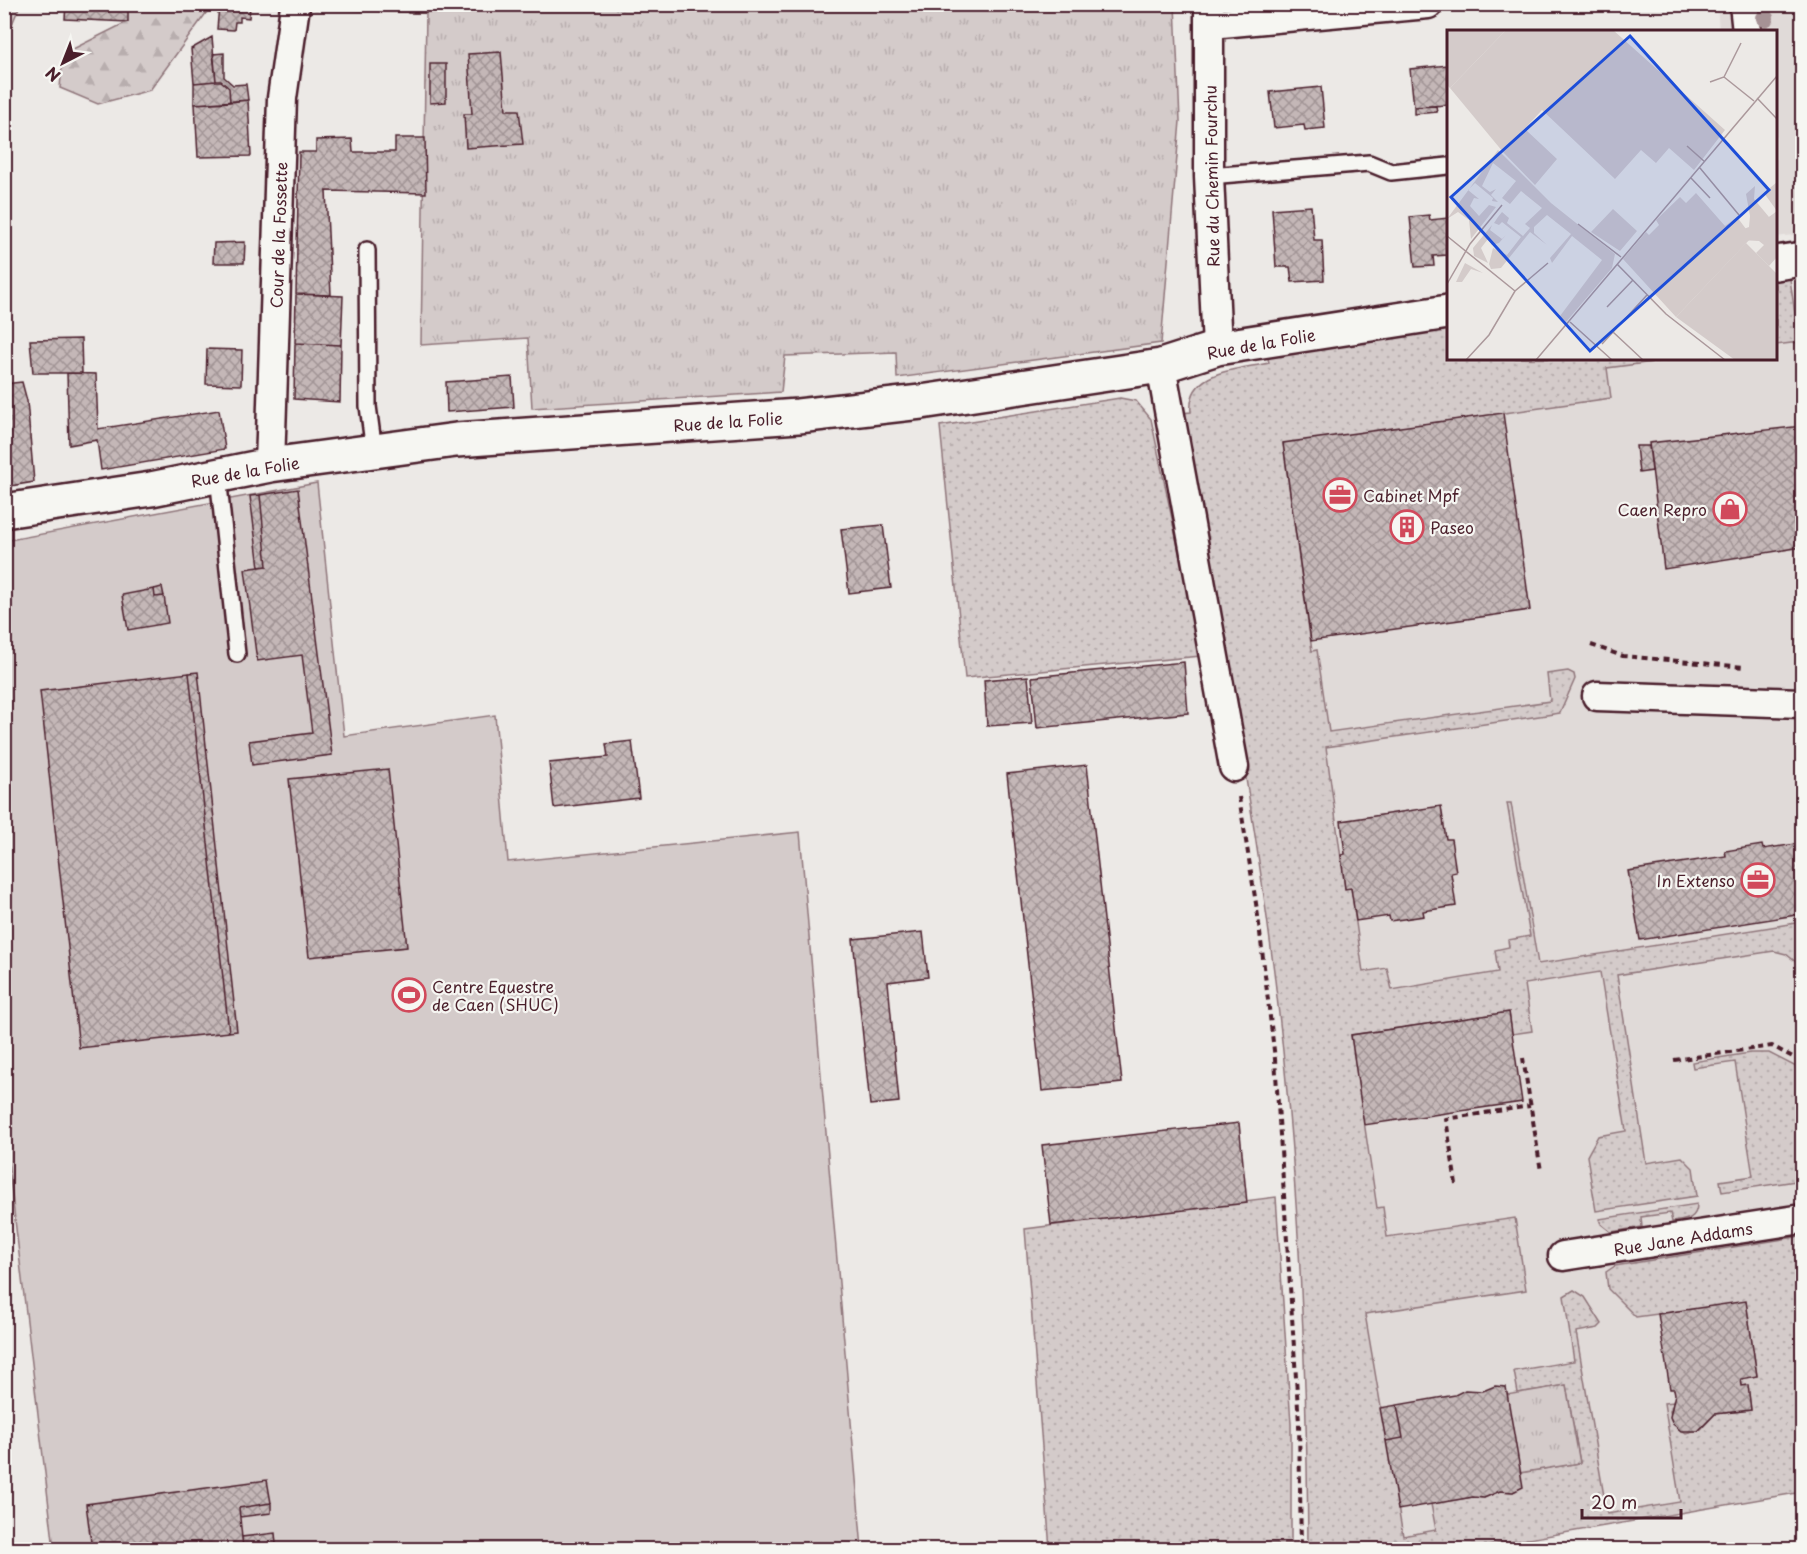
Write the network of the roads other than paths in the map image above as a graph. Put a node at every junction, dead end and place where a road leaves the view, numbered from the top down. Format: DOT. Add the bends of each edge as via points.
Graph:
graph roads {
  1 [pos="1428,4"];
  2 [pos="1744,4"];
  3 [pos="295,6"];
  4 [pos="1210,14"];
  5 [pos="1746,30"];
  6 [pos="1447,166"];
  7 [pos="1209,176"];
  8 [pos="367,250"];
  9 [pos="1803,259"];
  10 [pos="1777,262"];
  11 [pos="1447,312"];
  12 [pos="1217,348"];
  13 [pos="1161,366"];
  14 [pos="374,451"];
  15 [pos="270,465"];
  16 [pos="218,476"];
  17 [pos="4,511"];
  18 [pos="237,654"];
  19 [pos="1597,696"];
  20 [pos="1803,704"];
  21 [pos="1234,767"];
  22 [pos="1803,1219"];
  23 [pos="1563,1256"];
  1 -- 4 [label="street"];
  2 -- 5 [label="street"];
  3 -- 15 [label="street, Cour de la Fossette" via="282,98"];
  4 -- 7 [label="street, Rue du Chemin Fourchu"];
  6 -- 7 [label="lane" via="1391,172 1369,163"];
  7 -- 12 [label="street, Rue du Chemin Fourchu"];
  8 -- 14 [label="lane" via="368,406"];
  9 -- 10 [label="street"];
  11 -- 12 [label="street, Rue de la Folie"];
  12 -- 13 [label="street, Rue de la Folie"];
  13 -- 14 [label="street, Rue de la Folie" via="809,415 456,440"];
  13 -- 21 [label="street"];
  14 -- 15 [label="street, Rue de la Folie"];
  15 -- 16 [label="street, Rue de la Folie"];
  16 -- 17 [label="street, Rue de la Folie"];
  16 -- 18 [label="lane"];
  19 -- 20 [label="street"];
  22 -- 23 [label="street, Rue Jane Addams"];
}
